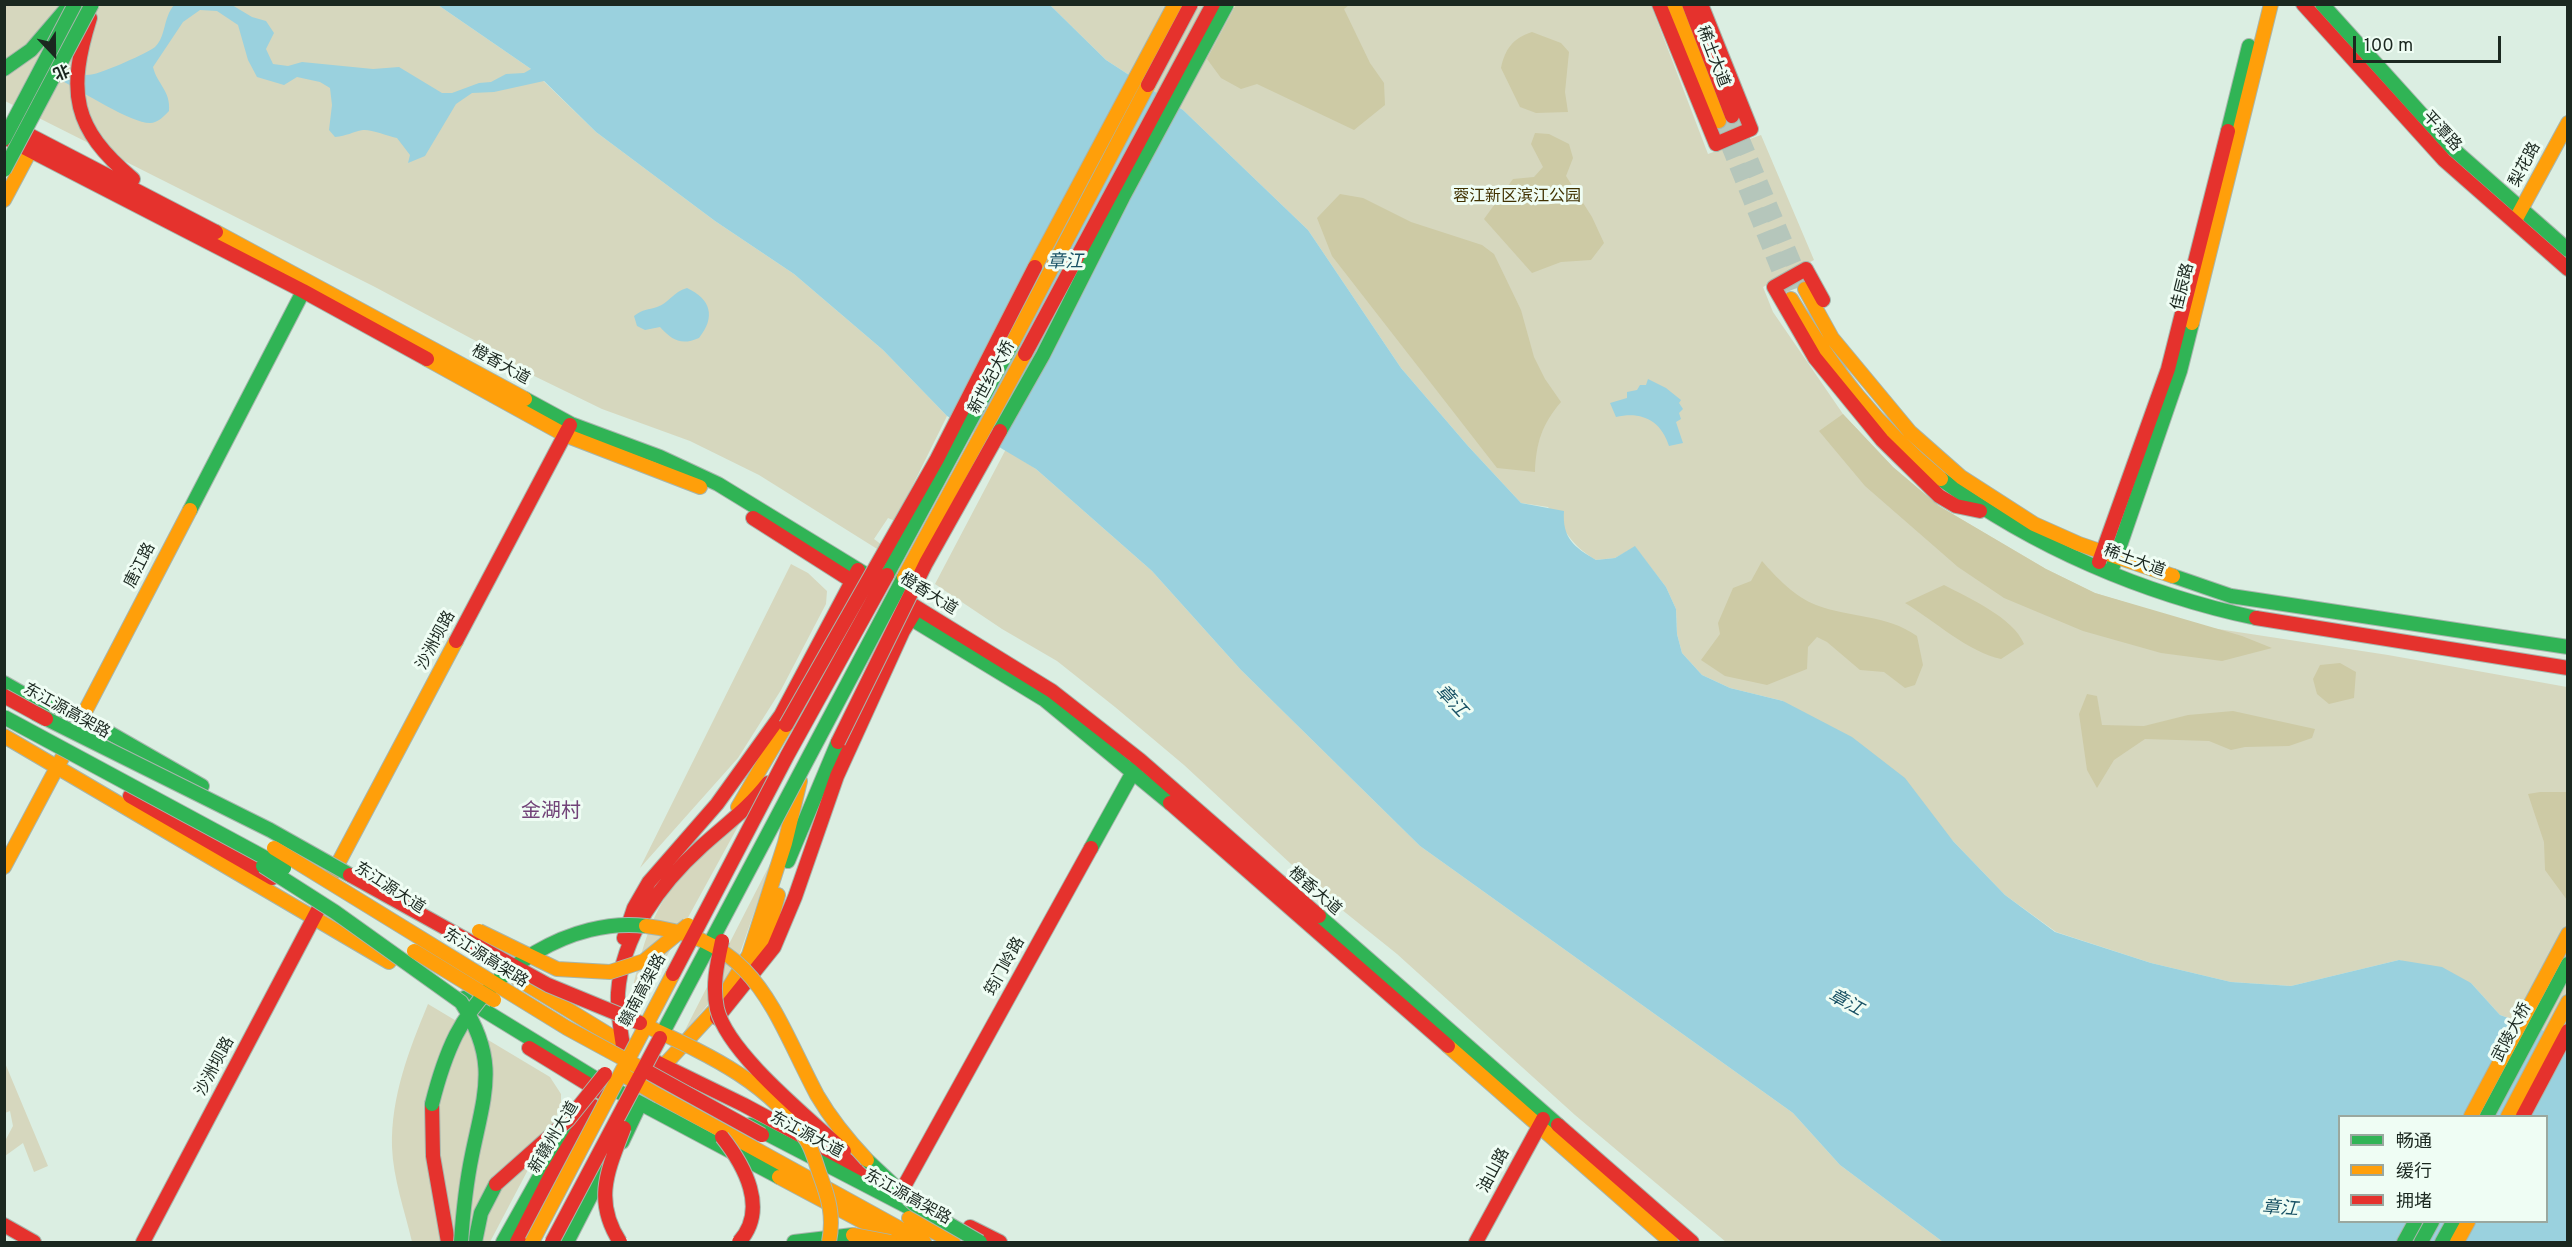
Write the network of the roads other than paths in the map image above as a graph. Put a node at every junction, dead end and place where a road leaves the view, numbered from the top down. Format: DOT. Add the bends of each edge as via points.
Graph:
graph roads {
  1 [pos="69,4"];
  2 [pos="75,4"];
  3 [pos="93,4"];
  4 [pos="1175,4"];
  5 [pos="1191,4"];
  6 [pos="1213,4"];
  7 [pos="1227,4"];
  8 [pos="1659,4"];
  9 [pos="1674,4"];
  10 [pos="1689,4"];
  11 [pos="1701,4"];
  12 [pos="2259,4"];
  13 [pos="2271,4"];
  14 [pos="2303,4"];
  15 [pos="2322,4"];
  16 [pos="4,69"];
  17 [pos="4,123"];
  18 [pos="2568,123"];
  19 [pos="4,138"];
  20 [pos="34,144"];
  21 [pos="4,170"];
  22 [pos="4,200"];
  23 [pos="2521,209"];
  24 [pos="2514,223"];
  25 [pos="2568,250"];
  26 [pos="2568,269"];
  27 [pos="306,286"];
  28 [pos="1805,289"];
  29 [pos="1791,299"];
  30 [pos="478,374"];
  31 [pos="568,430"];
  32 [pos="1990,496"];
  33 [pos="1990,513"];
  34 [pos="2110,555"];
  35 [pos="2096,567"];
  36 [pos="2111,572"];
  37 [pos="855,575"];
  38 [pos="914,613"];
  39 [pos="2568,648"];
  40 [pos="2568,668"];
  41 [pos="4,673"];
  42 [pos="4,683"];
  43 [pos="4,696"];
  44 [pos="35,713"];
  45 [pos="4,717"];
  46 [pos="80,722"];
  47 [pos="4,728"];
  48 [pos="4,736"];
  49 [pos="788,756"];
  50 [pos="60,762"];
  51 [pos="1136,765"];
  52 [pos="802,769"];
  53 [pos="184,816"];
  54 [pos="4,867"];
  55 [pos="336,868"];
  56 [pos="634,908"];
  57 [pos="316,912"];
  58 [pos="720,924"];
  59 [pos="699,926"];
  60 [pos="2568,934"];
  61 [pos="2568,964"];
  62 [pos="619,978"];
  63 [pos="2568,1002"];
  64 [pos="2568,1030"];
  65 [pos="692,1043"];
  66 [pos="623,1048"];
  67 [pos="660,1069"];
  68 [pos="599,1088"];
  69 [pos="659,1096"];
  70 [pos="638,1108"];
  71 [pos="2472,1115"];
  72 [pos="2488,1115"];
  73 [pos="2509,1115"];
  74 [pos="2524,1115"];
  75 [pos="1541,1122"];
  76 [pos="905,1194"];
  77 [pos="2414,1223"];
  78 [pos="2431,1223"];
  79 [pos="2451,1223"];
  80 [pos="2467,1223"];
  81 [pos="4,1226"];
  82 [pos="853,1235"];
  83 [pos="881,1240"];
  84 [pos="34,1242"];
  85 [pos="143,1242"];
  86 [pos="448,1242"];
  87 [pos="461,1242"];
  88 [pos="475,1242"];
  89 [pos="503,1242"];
  90 [pos="517,1242"];
  91 [pos="532,1242"];
  92 [pos="552,1242"];
  93 [pos="567,1242"];
  94 [pos="573,1242"];
  95 [pos="620,1242"];
  96 [pos="739,1242"];
  97 [pos="794,1242"];
  98 [pos="823,1242"];
  99 [pos="829,1242"];
  100 [pos="901,1242"];
  101 [pos="924,1242"];
  102 [pos="953,1242"];
  103 [pos="979,1242"];
  104 [pos="1000,1242"];
  105 [pos="1476,1242"];
  106 [pos="1671,1242"];
  107 [pos="1692,1242"];
  108 [pos="2404,1242"];
  109 [pos="2421,1242"];
  110 [pos="2442,1242"];
  111 [pos="2457,1242"];
  1 -- 16 [label="main road" via="38,45 21,61"];
  2 -- 19 [label="main road, bridge"];
  3 -- 21 [label="main road, bridge"];
  3 -- 30 [label="main road" via="78,62 76,103 87,132 115,166 137,182 393,317"];
  4 -- 56 [label="main road, bridge" via="937,459 744,801 670,862"];
  5 -- 49 [label="main road, 新世纪大桥, bridge" via="947,466"];
  6 -- 52 [label="main road, 新世纪大桥, bridge"];
  7 -- 65 [label="main road, bridge" via="1043,356 926,563 838,742 789,859 766,940 733,996"];
  8 -- 11 [label="main road" via="1716,144 1751,129"];
  9 -- 10 [label="main road, 稀土大道" via="1726,119"];
  12 -- 34 [label="main road, 佳辰路" via="2168,369"];
  13 -- 34 [label="main road, 佳辰路" via="2180,371"];
  14 -- 24 [label="main road, 平潭路" via="2444,160"];
  15 -- 23 [label="main road, 平潭路" via="2452,148"];
  17 -- 20 [label="main road"];
  18 -- 23 [label="main road, 梨花路"];
  19 -- 20 [label="main road"];
  20 -- 22 [label="main road"];
  20 -- 27 [label="main road, 橙香大道"];
  23 -- 24 [label="main road, 梨花路"];
  23 -- 25 [label="main road, 平潭路"];
  24 -- 26 [label="main road, 平潭路"];
  27 -- 30 [label="main road, 橙香大道"];
  27 -- 31 [label="main road, 橙香大道"];
  27 -- 46 [label="main road, 唐江路"];
  28 -- 32 [label="main road, 稀土大道" via="1832,338 1910,432 1960,477"];
  29 -- 33 [label="main road, 稀土大道" via="1822,351 1905,449"];
  30 -- 31 [label="main road, 橙香大道"];
  31 -- 37 [label="main road, 橙香大道" via="660,457 718,484"];
  31 -- 55 [label="main road, 沙洲坝路"];
  32 -- 33 [label="main road" via="1894,400 1838,328 1806,269 1774,287 1822,371 1854,412 1924,483 1953,505"];
  32 -- 34 [label="main road, 稀土大道" via="2034,524"];
  33 -- 35 [label="main road, 稀土大道" via="2027,537"];
  34 -- 35 [label="main road, 佳辰路"];
  34 -- 36 [label="main road, 佳辰路"];
  34 -- 39 [label="main road, 稀土大道" via="2231,596"];
  35 -- 36 [label="main road, 稀土大道"];
  36 -- 40 [label="main road, 稀土大道" via="2233,612"];
  37 -- 38 [label="main road, 橙香大道"];
  37 -- 56 [label="main road" via="769,734 701,824 661,866"];
  38 -- 51 [label="main road, 橙香大道"];
  38 -- 65 [label="main road" via="837,776 774,947 734,999"];
  41 -- 46 [label="main road"];
  42 -- 46 [label="main road, 东江源大道"];
  43 -- 44 [label="main road, 东江源高架路, bridge"];
  44 -- 55 [label="main road, bridge" via="270,830"];
  44 -- 102 [label="main road, 东江源高架路, bridge" via="265,842 567,1028"];
  45 -- 53 [label="main road, 东江源高架路, bridge"];
  46 -- 50 [label="main road, 唐江路"];
  46 -- 55 [label="main road, 东江源大道"];
  47 -- 50 [label="main road"];
  48 -- 50 [label="main road"];
  49 -- 55 [label="main road, bridge" via="692,921 662,949 629,968 610,972 557,969 455,919"];
  49 -- 59 [label="main road, 赣南高架路, bridge"];
  49 -- 62 [label="main road" via="763,790 679,868 659,894 644,914"];
  50 -- 54 [label="main road, 唐江路"];
  50 -- 57 [label="main road" via="252,865"];
  51 -- 75 [label="main road, 橙香大道"];
  51 -- 76 [label="main road, 筠门岭路"];
  52 -- 58 [label="main road, bridge"];
  52 -- 67 [label="main road" via="749,955 715,1010"];
  52 -- 76 [label="main road, bridge" via="726,929 714,969 718,1009 736,1050 754,1068 855,1160"];
  53 -- 69 [label="main road, 东江源高架路, bridge" via="259,852 462,982"];
  53 -- 87 [label="main road, bridge" via="335,912 461,1002 473,1018 487,1055 487,1094 472,1158"];
  55 -- 66 [label="main road, 东江源大道"];
  55 -- 99 [label="main road, bridge" via="548,985 697,1048 758,1088 793,1122 808,1143 829,1198 833,1223"];
  56 -- 62 [label="main road" via="625,933"];
  57 -- 68 [label="main road"];
  57 -- 85 [label="main road, 沙洲坝路"];
  58 -- 92 [label="main road, bridge"];
  58 -- 95 [label="main road, bridge" via="675,1031 628,1118 603,1186 604,1210"];
  59 -- 88 [label="main road, bridge" via="656,988 593,1095 568,1123 495,1184 481,1213"];
  59 -- 91 [label="main road, 赣南高架路, bridge"];
  60 -- 71 [label="main road"];
  61 -- 72 [label="main road, 武陵大桥"];
  62 -- 66 [label="main road"];
  63 -- 73 [label="main road, 武陵大桥"];
  64 -- 74 [label="main road"];
  65 -- 67 [label="main road"];
  66 -- 67 [label="main road, 东江源大道"];
  66 -- 68 [label="main road, 新赣州大道"];
  67 -- 70 [label="main road"];
  67 -- 76 [label="main road" via="744,1105"];
  67 -- 103 [label="main road, 东江源大道" via="752,1126"];
  68 -- 70 [label="main road"];
  68 -- 89 [label="main road"];
  68 -- 90 [label="main road, 新赣州大道"];
  69 -- 96 [label="main road, bridge" via="722,1137 740,1159 753,1192 751,1218"];
  69 -- 101 [label="main road, 东江源高架路, bridge"];
  70 -- 83 [label="main road"];
  70 -- 93 [label="main road"];
  70 -- 94 [label="main road"];
  75 -- 105 [label="main road, 油山路"];
  75 -- 106 [label="main road, 橙香大道"];
  75 -- 107 [label="main road, 橙香大道"];
  76 -- 86 [label="main road, bridge" via="838,1126 817,1094 770,1000 738,964 702,937 649,924 624,925 560,940 515,965 480,998 451,1040 437,1078 430,1139"];
  76 -- 103 [label="main road, bridge"];
  76 -- 104 [label="main road"];
  77 -- 108 [label="main road"];
  78 -- 109 [label="main road"];
  79 -- 110 [label="main road"];
  80 -- 111 [label="main road"];
  81 -- 84 [label="main road"];
  82 -- 83 [label="main road, bridge"];
  82 -- 97 [label="main road"];
  82 -- 98 [label="main road"];
  83 -- 100 [label="main road"];
}
